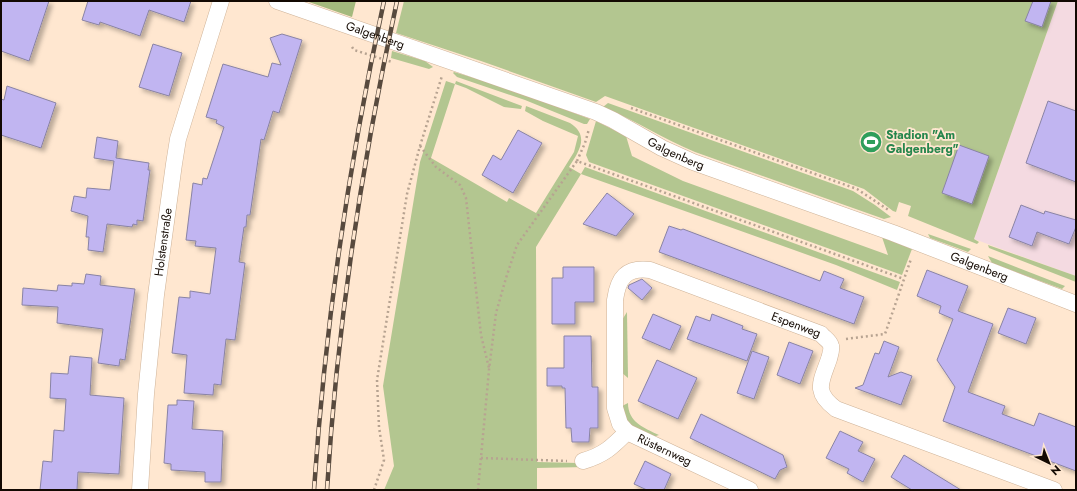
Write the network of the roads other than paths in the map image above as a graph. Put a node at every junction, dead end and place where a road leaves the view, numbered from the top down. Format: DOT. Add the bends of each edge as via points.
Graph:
graph roads {
  1 [pos="221,1"];
  2 [pos="277,1"];
  3 [pos="1076,304"];
  4 [pos="627,432"];
  5 [pos="583,462"];
  6 [pos="140,490"];
  7 [pos="750,490"];
  8 [pos="1054,490"];
  1 -- 6 [label="street, Holstenstraße" via="178,139 156,295"];
  2 -- 3 [label="street, Galgenberg" via="596,112 693,162 917,242"];
  4 -- 5 [label="street, Rüsternweg" via="598,457"];
  4 -- 7 [label="street, Rüsternweg"];
  4 -- 8 [label="street, Espenweg" via="620,424 615,408 616,288 632,271 650,270 821,334 831,347 821,381 821,391 823,397 836,409"];
}
